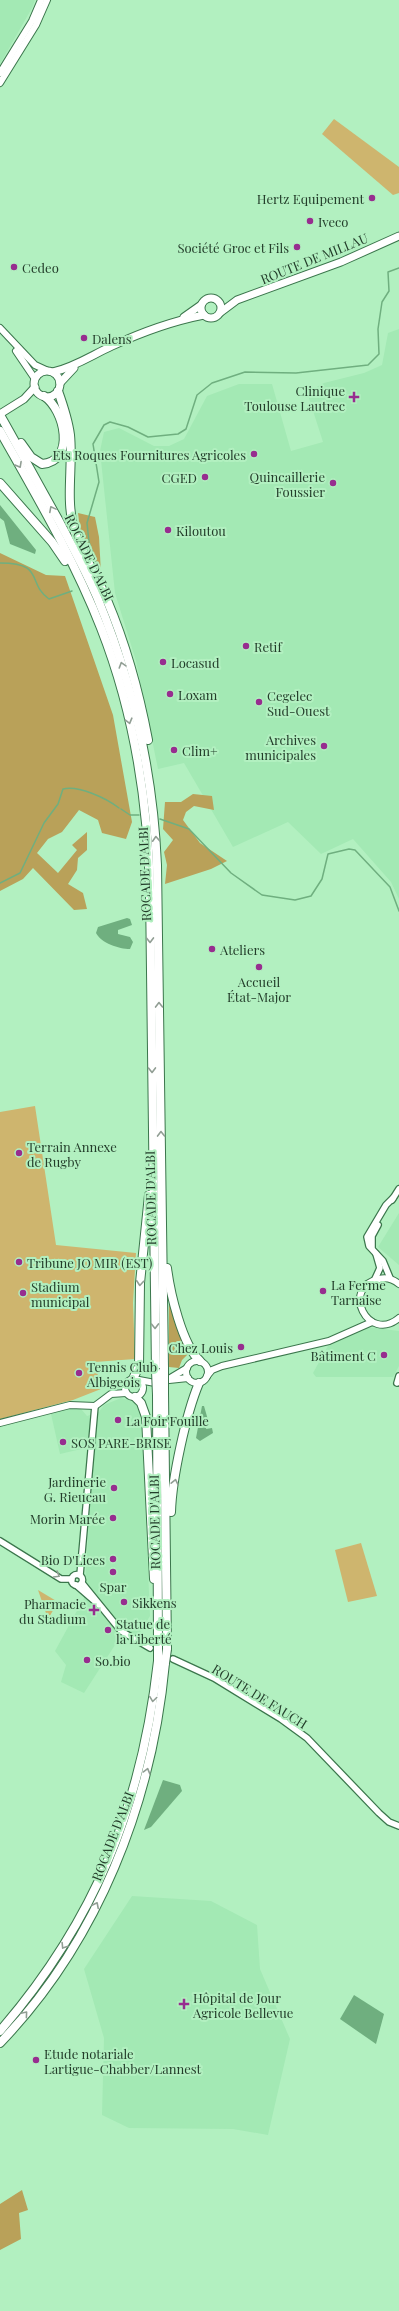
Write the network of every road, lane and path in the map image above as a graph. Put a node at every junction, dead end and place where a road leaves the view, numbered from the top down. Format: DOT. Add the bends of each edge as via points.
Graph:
graph roads {
  1 [pos="41,0"];
  2 [pos="48,0"];
  3 [pos="0,73"];
  4 [pos="0,83"];
  5 [pos="399,236"];
  6 [pos="216,299"];
  7 [pos="237,300"];
  8 [pos="201,305"];
  9 [pos="221,312"];
  10 [pos="204,315"];
  11 [pos="168,325"];
  12 [pos="0,328"];
  13 [pos="0,334"];
  14 [pos="77,365"];
  15 [pos="51,372"];
  16 [pos="35,378"];
  17 [pos="60,382"];
  18 [pos="35,387"];
  19 [pos="58,391"];
  20 [pos="43,396"];
  21 [pos="24,399"];
  22 [pos="1,417"];
  23 [pos="0,431"];
  24 [pos="0,483"];
  25 [pos="86,591"];
  26 [pos="154,812"];
  27 [pos="154,890"];
  28 [pos="154,900"];
  29 [pos="154,1175"];
  30 [pos="399,1189"];
  31 [pos="374,1251"];
  32 [pos="163,1257"];
  33 [pos="390,1278"];
  34 [pos="376,1280"];
  35 [pos="399,1284"];
  36 [pos="362,1311"];
  37 [pos="399,1318"];
  38 [pos="372,1322"];
  39 [pos="350,1332"];
  40 [pos="202,1363"];
  41 [pos="222,1366"];
  42 [pos="187,1368"];
  43 [pos="160,1369"];
  44 [pos="207,1376"];
  45 [pos="399,1376"];
  46 [pos="188,1378"];
  47 [pos="132,1381"];
  48 [pos="199,1383"];
  49 [pos="396,1383"];
  50 [pos="142,1390"];
  51 [pos="115,1393"];
  52 [pos="126,1394"];
  53 [pos="160,1394"];
  54 [pos="135,1397"];
  55 [pos="95,1406"];
  56 [pos="0,1423"];
  57 [pos="166,1534"];
  58 [pos="0,1541"];
  59 [pos="80,1575"];
  60 [pos="72,1580"];
  61 [pos="82,1583"];
  62 [pos="76,1585"];
  63 [pos="160,1603"];
  64 [pos="105,1610"];
  65 [pos="150,1648"];
  66 [pos="173,1659"];
  67 [pos="162,1662"];
  68 [pos="399,1826"];
  69 [pos="0,2031"];
  70 [pos="0,2043"];
  1 -- 3 [label="main road" via="32,21"];
  2 -- 4 [label="main road" via="36,25"];
  5 -- 7 [label="main road, ROUTE DE MILLAU" via="334,264"];
  6 -- 7 [label="main road, ROUTE DE MILLAU"];
  6 -- 8 [label="main road" via="209,298"];
  6 -- 9 [label="main road" via="221,304"];
  7 -- 9 [label="main road, ROUTE DE MILLAU"];
  8 -- 10 [label="main road"];
  8 -- 11 [label="main road"];
  9 -- 10 [label="main road" via="213,318"];
  10 -- 11 [label="main road"];
  11 -- 14 [label="main road" via="113,345"];
  12 -- 15 [label="main road" via="35,365"];
  13 -- 16 [label="main road"];
  14 -- 15 [label="main road"];
  14 -- 17 [label="main road"];
  15 -- 16 [label="main road" via="39,374"];
  15 -- 17 [label="main road"];
  16 -- 18 [label="main road"];
  17 -- 19 [label="main road"];
  18 -- 20 [label="main road"];
  18 -- 21 [label="main road"];
  19 -- 20 [label="main road" via="53,395"];
  19 -- 26 [label="highway" via="70,436 70,499 73,526 109,605 131,668 151,761"];
  20 -- 21 [label="main road"];
  20 -- 22 [label="highway" via="57,407 62,429 63,448 55,460 42,464 36,462"];
  21 -- 22 [label="main road"];
  26 -- 22 [label="highway, ROCADE D'ALBI, one-way" via="136,714 107,622 89,579"];
  23 -- 25 [label="highway, ROCADE D'ALBI, one-way"];
  24 -- 25 [label="highway" via="52,542 79,585"];
  25 -- 27 [label="highway, ROCADE D'ALBI, one-way" via="102,629 137,752"];
  27 -- 26 [label="highway, ROCADE D'ALBI, one-way"];
  27 -- 28 [label="highway, ROCADE D'ALBI"];
  28 -- 29 [label="highway, ROCADE D'ALBI, one-way"];
  32 -- 28 [label="highway, ROCADE D'ALBI, one-way"];
  29 -- 43 [label="highway, ROCADE D'ALBI, one-way"];
  29 -- 47 [label="highway, one-way" via="150,1185 140,1283 139,1366"];
  30 -- 31 [label="street" via="368,1234 368,1243"];
  31 -- 33 [label="street" via="383,1261"];
  31 -- 34 [label="street" via="380,1268"];
  32 -- 40 [label="highway" via="189,1348"];
  32 -- 43 [label="highway, ROCADE D'ALBI"];
  33 -- 34 [label="main road"];
  33 -- 35 [label="main road"];
  34 -- 36 [label="main road" via="367,1285 360,1297"];
  36 -- 38 [label="main road"];
  36 -- 39 [label="main road" via="360,1322"];
  37 -- 38 [label="main road" via="385,1324"];
  38 -- 39 [label="main road"];
  39 -- 41 [label="main road" via="329,1341"];
  40 -- 41 [label="main road"];
  40 -- 42 [label="main road" via="192,1362"];
  40 -- 44 [label="main road" via="208,1369"];
  41 -- 44 [label="main road" via="212,1370"];
  42 -- 46 [label="main road"];
  42 -- 46 [label="main road" via="167,1380"];
  43 -- 53 [label="highway, ROCADE D'ALBI, bridge"];
  44 -- 48 [label="main road"];
  45 -- 49 [label="street"];
  46 -- 48 [label="main road"];
  47 -- 50 [label="main road" via="142,1385"];
  47 -- 50 [label="main road" via="155,1382"];
  47 -- 51 [label="main road"];
  47 -- 52 [label="main road"];
  57 -- 48 [label="highway, one-way" via="170,1526 172,1496 183,1442 192,1401"];
  50 -- 54 [label="main road" via="140,1395"];
  51 -- 52 [label="main road"];
  51 -- 55 [label="main road" via="102,1399"];
  52 -- 54 [label="main road"];
  53 -- 57 [label="highway, ROCADE D'ALBI"];
  53 -- 63 [label="highway, ROCADE D'ALBI"];
  54 -- 63 [label="highway" via="141,1403 146,1417 152,1554 156,1594"];
  55 -- 56 [label="main road" via="70,1406"];
  55 -- 59 [label="street"];
  57 -- 67 [label="highway, ROCADE D'ALBI, bridge" via="168,1610 166,1650"];
  58 -- 60 [label="street, one-way" via="62,1579"];
  59 -- 60 [label="street" via="74,1575"];
  59 -- 61 [label="street"];
  60 -- 62 [label="street"];
  61 -- 62 [label="street"];
  61 -- 64 [label="street"];
  62 -- 64 [label="street"];
  63 -- 67 [label="highway, ROCADE D'ALBI, bridge" via="158,1644"];
  64 -- 65 [label="street" via="121,1631"];
  66 -- 68 [label="street, ROUTE DE FAUCH" via="214,1678 307,1738 379,1813 389,1822"];
  67 -- 69 [label="highway, ROCADE D'ALBI, one-way" via="143,1755 112,1853 95,1891 63,1948 24,2003"];
  70 -- 67 [label="highway, ROCADE D'ALBI, one-way" via="31,2008 57,1972 96,1906 116,1864 151,1757"];
}
